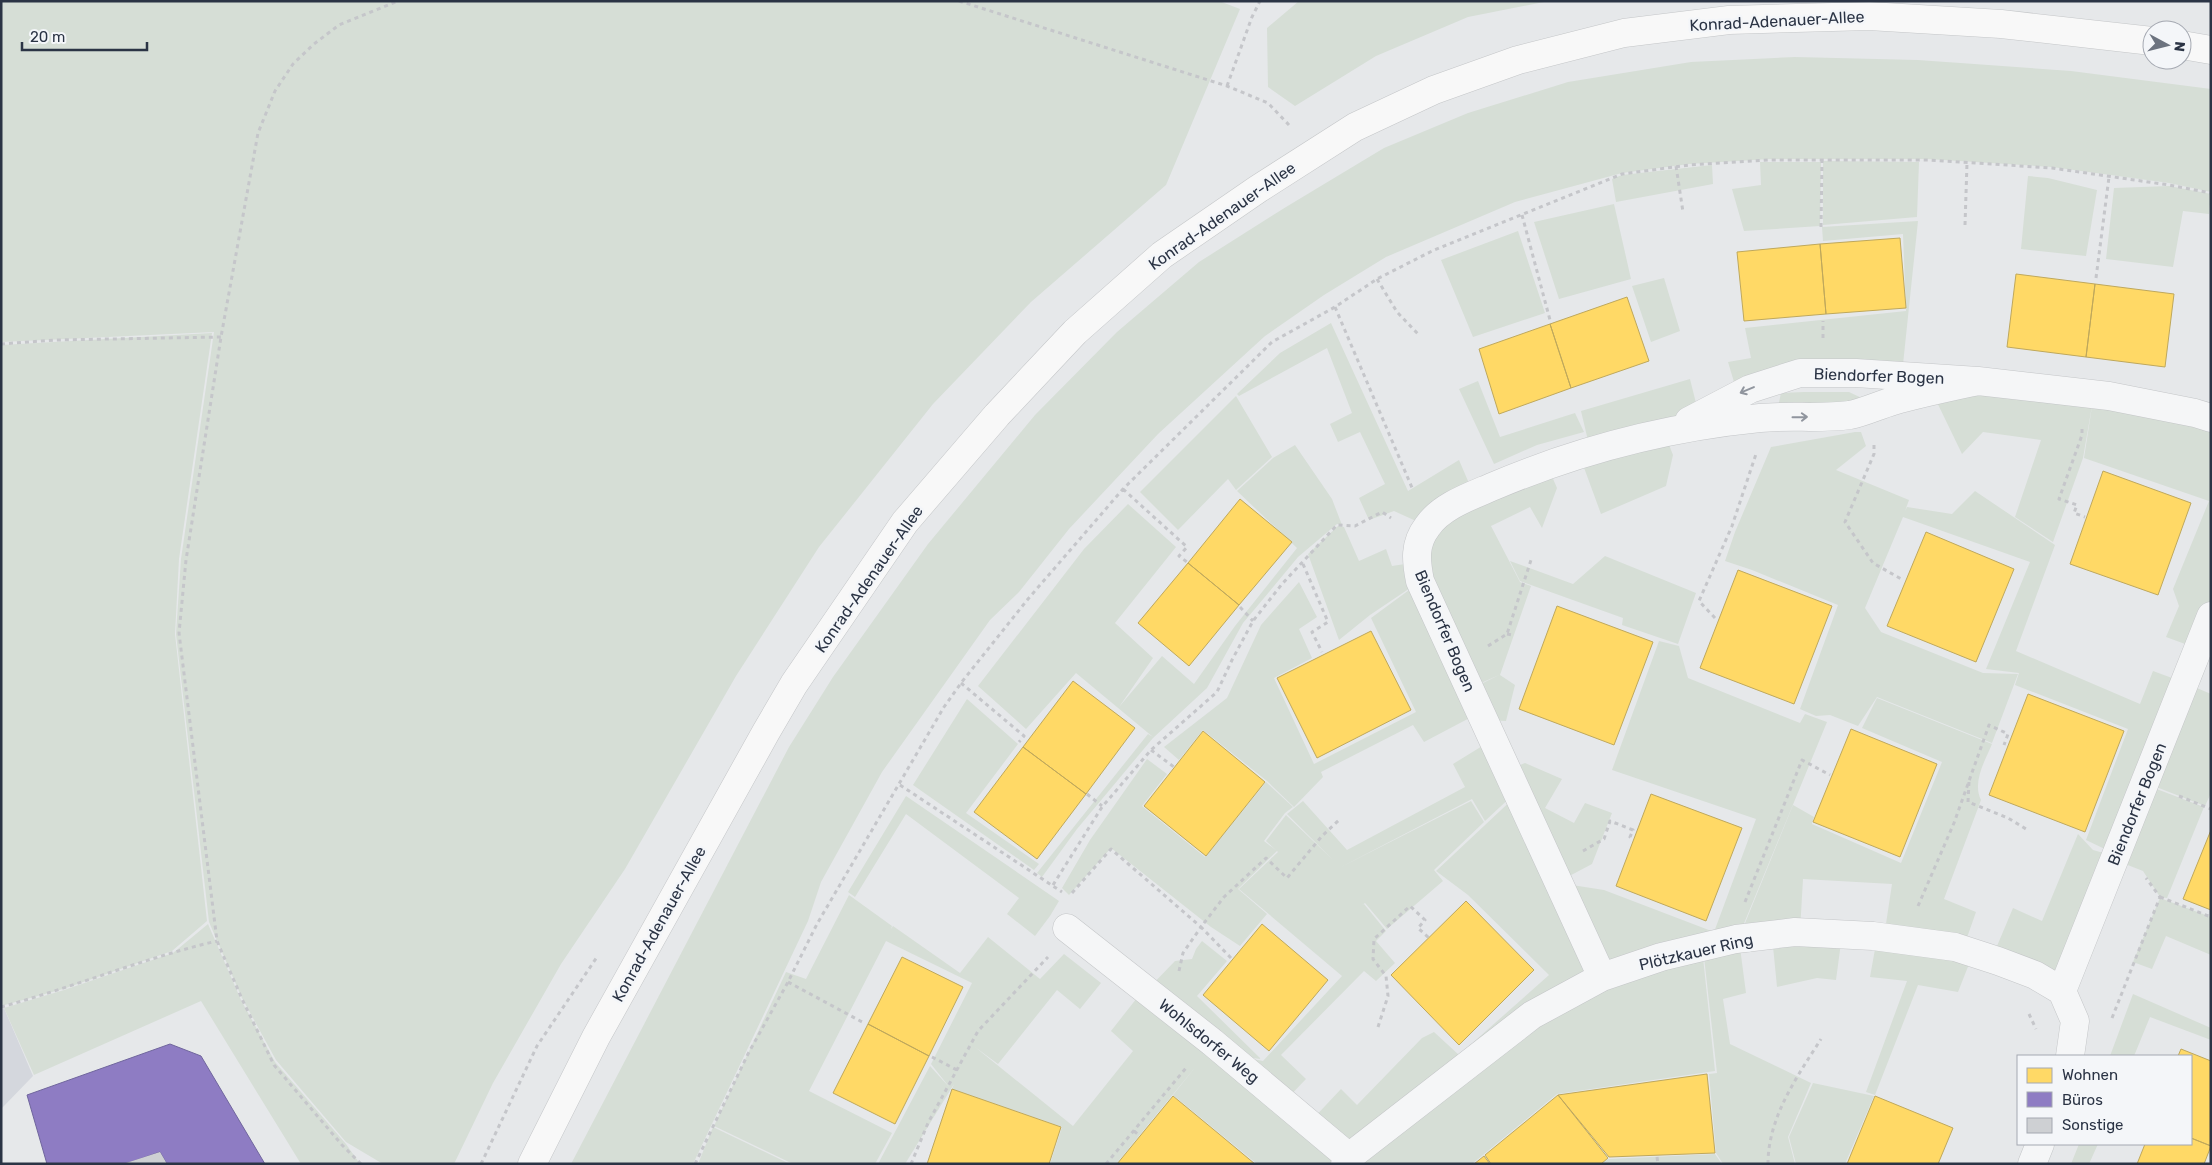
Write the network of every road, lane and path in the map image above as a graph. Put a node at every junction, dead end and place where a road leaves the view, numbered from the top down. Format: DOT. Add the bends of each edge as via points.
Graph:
graph roads {
  1 [pos="398,1"];
  2 [pos="959,1"];
  3 [pos="1260,1"];
  4 [pos="2142,40"];
  5 [pos="2192,47"];
  6 [pos="2211,50"];
  7 [pos="1227,86"];
  8 [pos="1290,126"];
  9 [pos="1822,160"];
  10 [pos="1967,162"];
  11 [pos="1676,166"];
  12 [pos="2109,176"];
  13 [pos="2211,193"];
  14 [pos="1683,212"];
  15 [pos="1522,215"];
  16 [pos="1966,226"];
  17 [pos="1821,227"];
  18 [pos="2096,278"];
  19 [pos="1377,279"];
  20 [pos="1335,307"];
  21 [pos="1550,320"];
  22 [pos="1418,334"];
  23 [pos="221,337"];
  24 [pos="1,344"];
  25 [pos="1978,381"];
  26 [pos="2079,392"];
  27 [pos="2211,418"];
  28 [pos="1673,430"];
  29 [pos="1874,438"];
  30 [pos="1756,453"];
  31 [pos="1123,489"];
  32 [pos="1414,492"];
  33 [pos="2085,517"];
  34 [pos="1396,521"];
  35 [pos="1531,560"];
  36 [pos="1187,562"];
  37 [pos="1302,564"];
  38 [pos="1903,580"];
  39 [pos="1240,607"];
  40 [pos="2211,616"];
  41 [pos="1715,618"];
  42 [pos="1254,621"];
  43 [pos="1507,634"];
  44 [pos="1512,636"];
  45 [pos="1322,652"];
  46 [pos="1459,666"];
  47 [pos="961,684"];
  48 [pos="1019,742"];
  49 [pos="2004,745"];
  50 [pos="1151,750"];
  51 [pos="1174,767"];
  52 [pos="1830,775"];
  53 [pos="1970,777"];
  54 [pos="900,785"];
  55 [pos="1087,794"];
  56 [pos="2178,796"];
  57 [pos="1102,806"];
  58 [pos="2211,809"];
  59 [pos="1339,820"];
  60 [pos="2026,829"];
  61 [pos="1634,839"];
  62 [pos="1551,868"];
  63 [pos="2142,872"];
  64 [pos="1053,885"];
  65 [pos="2160,897"];
  66 [pos="2211,917"];
  67 [pos="1201,926"];
  68 [pos="1067,928"];
  69 [pos="1429,938"];
  70 [pos="1732,940"];
  71 [pos="1903,940"];
  72 [pos="217,941"];
  73 [pos="1050,955"];
  74 [pos="1231,958"];
  75 [pos="1179,977"];
  76 [pos="1602,977"];
  77 [pos="788,982"];
  78 [pos="2062,991"];
  79 [pos="1,1007"];
  80 [pos="864,1023"];
  81 [pos="2110,1024"];
  82 [pos="1378,1027"];
  83 [pos="1822,1039"];
  84 [pos="2070,1055"];
  85 [pos="932,1058"];
  86 [pos="1190,1064"];
  87 [pos="957,1070"];
  88 [pos="1134,1130"];
  89 [pos="1140,1136"];
  90 [pos="2040,1145"];
  91 [pos="1657,1157"];
  92 [pos="1347,1161"];
  93 [pos="361,1164"];
  94 [pos="532,1164"];
  95 [pos="695,1164"];
  96 [pos="911,1164"];
  97 [pos="1106,1164"];
  98 [pos="1658,1164"];
  99 [pos="1768,1164"];
  100 [pos="2032,1164"];
  1 -- 23 [label="path" via="339,25 293,64 275,91 258,133"];
  2 -- 7 [label="path"];
  3 -- 7 [label="path"];
  4 -- 94 [label="main road, Konrad-Adenauer-Allee" via="2002,24 1869,16 1729,20 1624,33 1518,60 1434,90 1355,128 1258,188 1162,256 1075,332 997,415 906,522 794,684 766,732 596,1037"];
  5 -- 6 [label="main road"];
  7 -- 8 [label="path" via="1268,103"];
  9 -- 10 [label="path"];
  9 -- 11 [label="path"];
  9 -- 17 [label="path"];
  10 -- 12 [label="path"];
  10 -- 16 [label="path"];
  11 -- 14 [label="path"];
  11 -- 15 [label="path" via="1622,174"];
  12 -- 13 [label="path"];
  12 -- 18 [label="path"];
  15 -- 19 [label="path" via="1434,250"];
  15 -- 21 [label="path"];
  19 -- 20 [label="path"];
  19 -- 22 [label="path" via="1396,312"];
  20 -- 31 [label="path" via="1272,342"];
  20 -- 32 [label="path"];
  23 -- 24 [label="path"];
  23 -- 72 [label="path" via="186,560 179,633"];
  25 -- 26 [label="street, Biendorfer Bogen"];
  28 -- 25 [label="street, Biendorfer Bogen, one-way" via="1762,417 1851,414"];
  25 -- 28 [label="street, Biendorfer Bogen, one-way" via="1856,373 1800,373 1750,389"];
  26 -- 27 [label="street, Biendorfer Bogen"];
  26 -- 33 [label="path" via="2082,435 2060,499 2077,505 2074,513"];
  28 -- 46 [label="street, Biendorfer Bogen" via="1579,453 1528,472 1442,511 1427,527 1418,545 1416,562 1420,581"];
  29 -- 38 [label="path" via="1874,454 1845,522 1873,563"];
  30 -- 41 [label="path" via="1732,526 1699,601"];
  31 -- 36 [label="path" via="1187,547 1180,556"];
  31 -- 47 [label="path" via="1028,599"];
  34 -- 37 [label="path" via="1382,512 1355,526 1337,525"];
  35 -- 43 [label="path"];
  37 -- 42 [label="path"];
  37 -- 45 [label="path" via="1328,622 1312,632"];
  39 -- 42 [label="path"];
  40 -- 78 [label="street, Biendorfer Bogen"];
  42 -- 50 [label="path" via="1217,692"];
  43 -- 44 [label="path"];
  43 -- 46 [label="path"];
  46 -- 62 [label="street, Biendorfer Bogen"];
  47 -- 48 [label="path" via="1024,736"];
  47 -- 54 [label="path" via="944,707"];
  49 -- 53 [label="path" via="2008,734 1989,725"];
  50 -- 51 [label="path"];
  50 -- 57 [label="path"];
  52 -- 70 [label="path" via="1802,760 1735,924"];
  53 -- 60 [label="path" via="1968,802"];
  53 -- 71 [label="path" via="1954,823"];
  54 -- 64 [label="path"];
  54 -- 77 [label="path" via="817,924"];
  55 -- 57 [label="path"];
  56 -- 58 [label="path"];
  57 -- 64 [label="path"];
  59 -- 67 [label="path" via="1287,878 1266,858 1224,897"];
  61 -- 62 [label="path" via="1630,837 1633,830 1610,821 1604,839"];
  62 -- 76 [label="street, Biendorfer Bogen"];
  63 -- 65 [label="path"];
  64 -- 67 [label="path" via="1069,896 1110,849"];
  65 -- 66 [label="path"];
  65 -- 81 [label="path"];
  67 -- 74 [label="path"];
  67 -- 75 [label="path" via="1182,953"];
  68 -- 92 [label="street, Wohlsdorfer Weg" via="1212,1042"];
  69 -- 82 [label="path" via="1418,928 1425,920 1410,906 1374,940 1373,958 1386,976 1388,996"];
  70 -- 71 [label="street, Plötzkauer Ring" via="1795,932"];
  70 -- 76 [label="street, Plötzkauer Ring" via="1661,957"];
  71 -- 78 [label="street, Plötzkauer Ring" via="1955,947 2034,975"];
  72 -- 79 [label="path" via="172,952 63,990"];
  72 -- 93 [label="path" via="274,1065"];
  73 -- 87 [label="path" via="978,1031"];
  76 -- 92 [label="street, Plötzkauer Ring" via="1532,1015"];
  77 -- 80 [label="path"];
  77 -- 95 [label="path" via="748,1054"];
  78 -- 84 [label="street" via="2075,1021"];
  83 -- 99 [label="path" via="1796,1079 1772,1128"];
  85 -- 87 [label="path"];
  86 -- 88 [label="path"];
  87 -- 96 [label="path" via="928,1123"];
  88 -- 89 [label="path"];
  88 -- 97 [label="path"];
  90 -- 100 [label="street"];
  91 -- 98 [label="path"];
}
